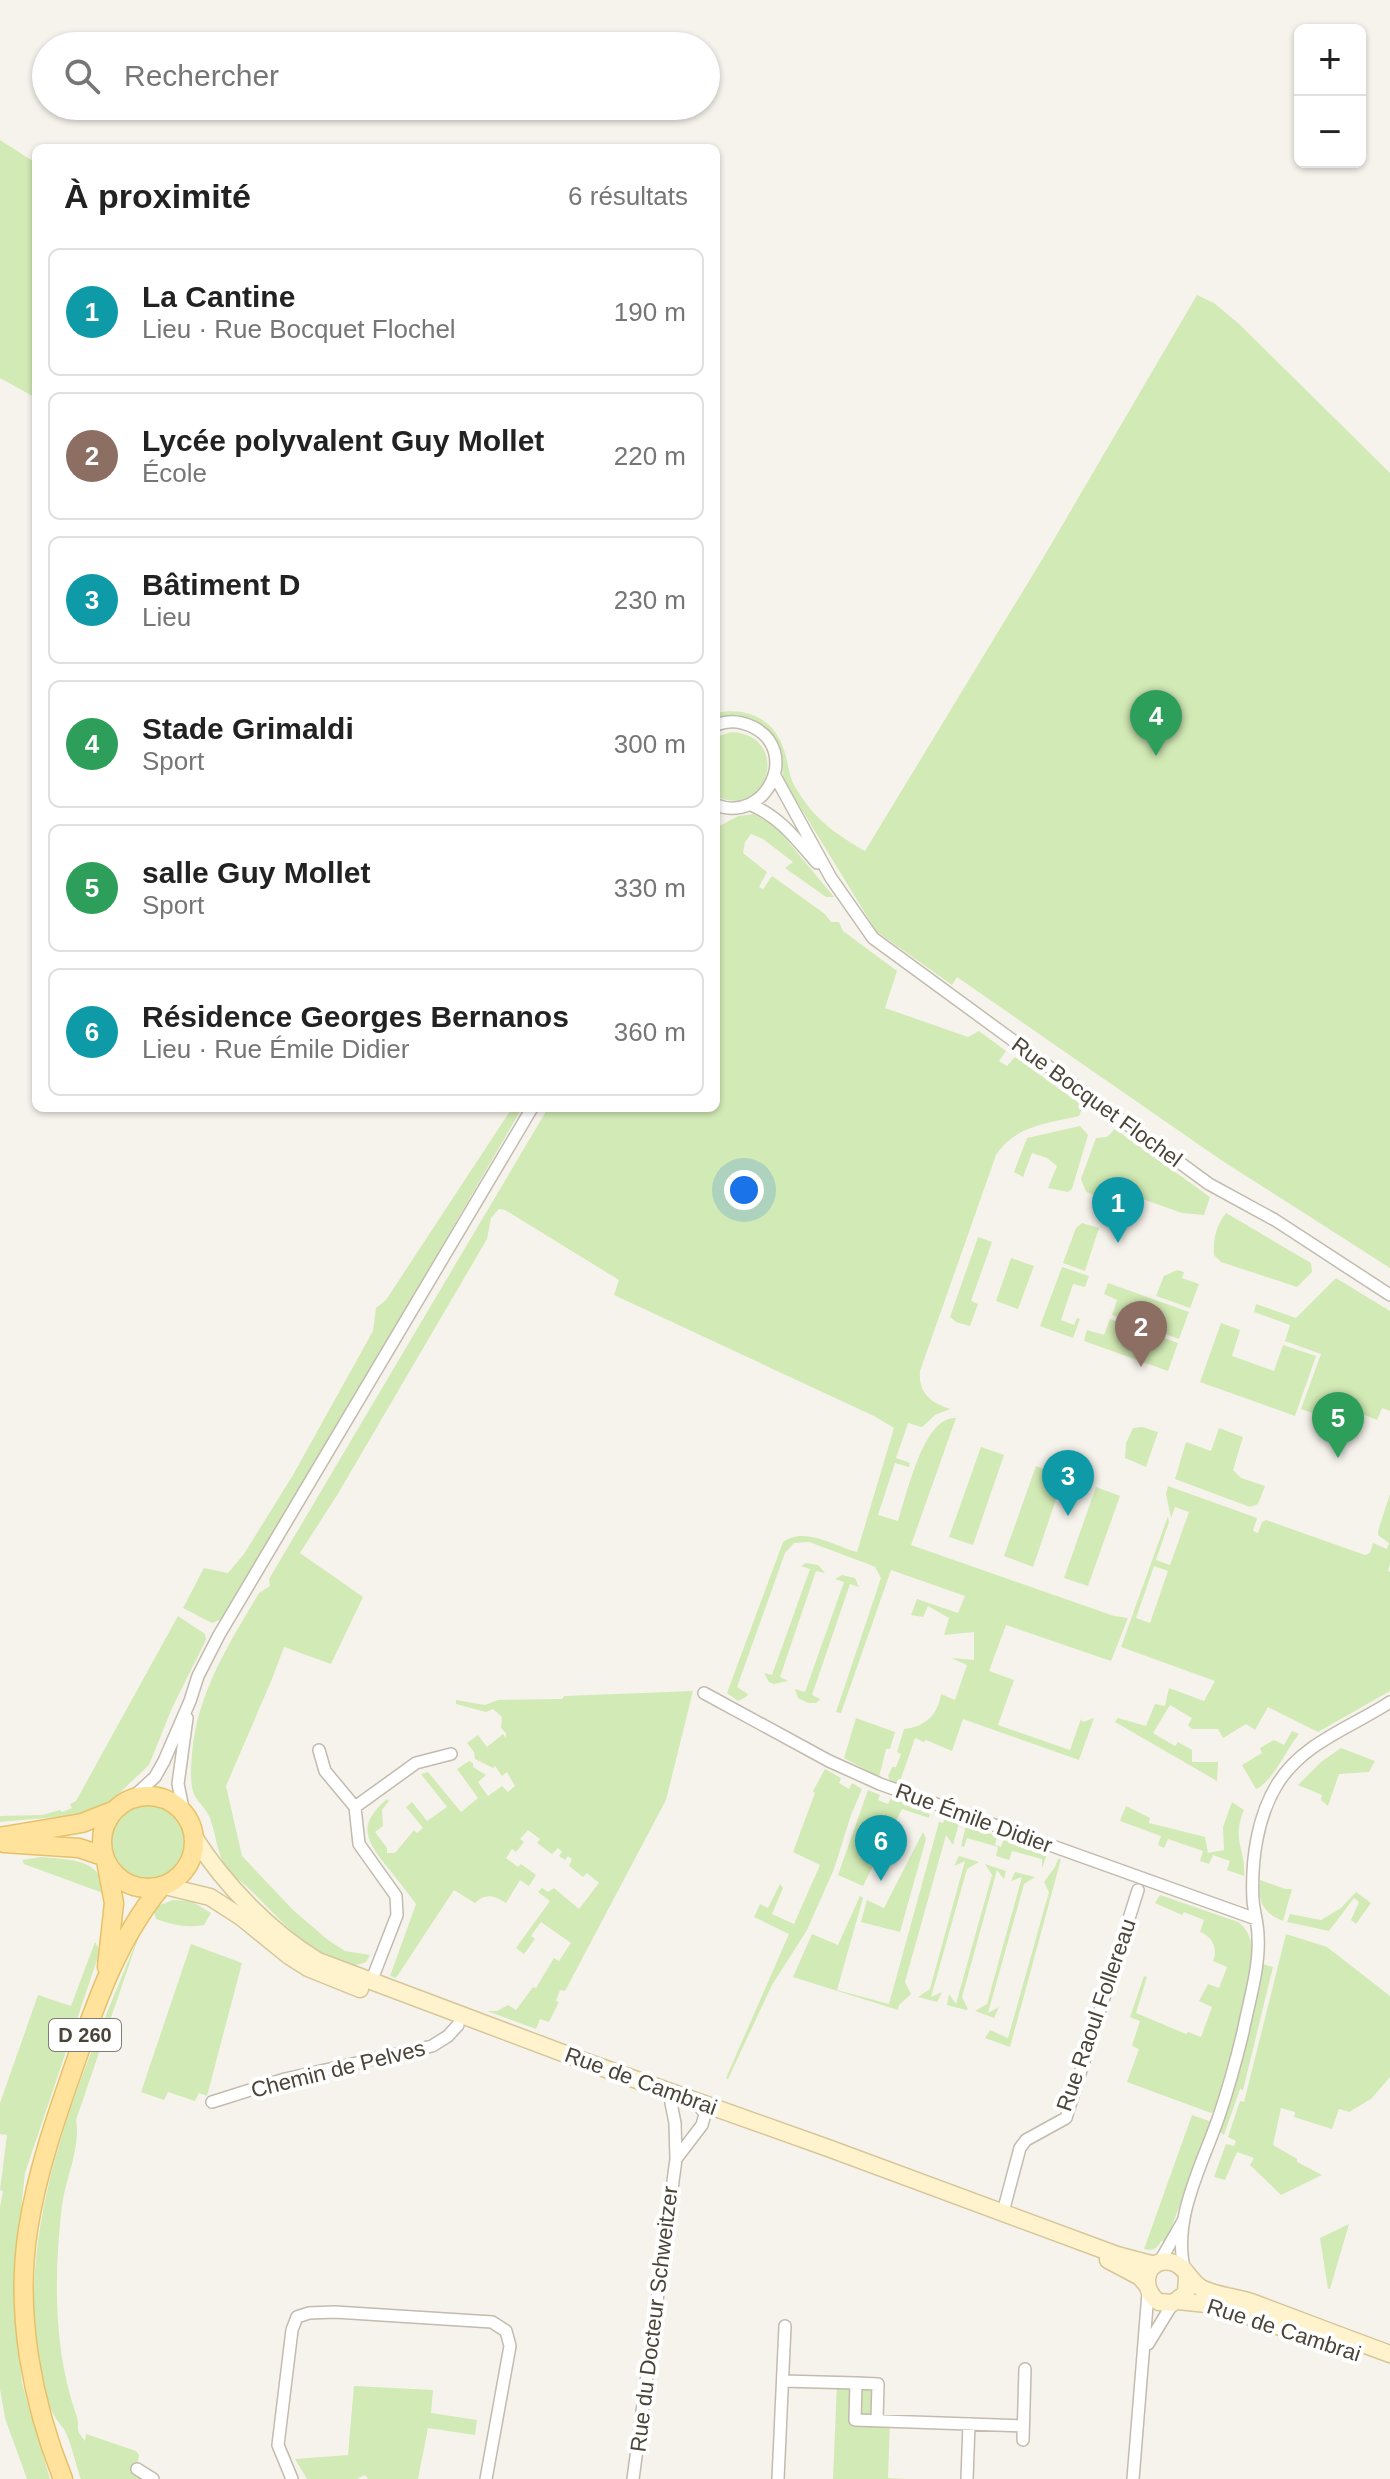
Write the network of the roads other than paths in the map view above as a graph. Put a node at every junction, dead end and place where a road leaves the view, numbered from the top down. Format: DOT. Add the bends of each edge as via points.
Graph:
graph roads {
  1 [pos="720,724"];
  2 [pos="775,776"];
  3 [pos="751,805"];
  4 [pos="720,806"];
  5 [pos="734,809"];
  6 [pos="720,817"];
  7 [pos="831,878"];
  8 [pos="530,1112"];
  9 [pos="1390,1295"];
  10 [pos="704,1693"];
  11 [pos="190,1701"];
  12 [pos="1390,1702"];
  13 [pos="319,1750"];
  14 [pos="451,1754"];
  15 [pos="131,1799"];
  16 [pos="355,1807"];
  17 [pos="115,1810"];
  18 [pos="184,1813"];
  19 [pos="194,1837"];
  20 [pos="0,1840"];
  21 [pos="105,1860"];
  22 [pos="162,1887"];
  23 [pos="1138,1890"];
  24 [pos="1256,1919"];
  25 [pos="107,1974"];
  26 [pos="371,1982"];
  27 [pos="458,2025"];
  28 [pos="212,2102"];
  29 [pos="671,2103"];
  30 [pos="699,2108"];
  31 [pos="676,2159"];
  32 [pos="1003,2212"];
  33 [pos="1183,2221"];
  34 [pos="1157,2264"];
  35 [pos="1186,2273"];
  36 [pos="1147,2288"];
  37 [pos="1175,2302"];
  38 [pos="785,2326"];
  39 [pos="1145,2348"];
  40 [pos="1390,2354"];
  41 [pos="1390,2366"];
  42 [pos="1025,2369"];
  43 [pos="783,2381"];
  44 [pos="856,2383"];
  45 [pos="877,2420"];
  46 [pos="969,2424"];
  47 [pos="1023,2426"];
  48 [pos="1023,2440"];
  49 [pos="137,2469"];
  50 [pos="63,2479"];
  51 [pos="153,2479"];
  52 [pos="292,2479"];
  53 [pos="486,2479"];
  54 [pos="633,2479"];
  55 [pos="778,2479"];
  56 [pos="967,2479"];
  57 [pos="1133,2479"];
  1 -- 2 [label="street, Rue Bocquet Flochel" via="734,721 759,730 774,751"];
  2 -- 3 [label="street" via="762,798"];
  2 -- 7 [label="street, Rue Bocquet Flochel"];
  3 -- 5 [label="street"];
  3 -- 7 [label="street, Rue Bocquet Flochel" via="785,827"];
  4 -- 5 [label="street"];
  5 -- 6 [label="street"];
  7 -- 9 [label="street, Rue Bocquet Flochel" via="864,928 907,964 1209,1184"];
  8 -- 11 [label="street" via="219,1635"];
  10 -- 24 [label="street, Rue Émile Didier" via="880,1784"];
  11 -- 15 [label="street" via="155,1777"];
  11 -- 18 [label="street" via="178,1784"];
  12 -- 24 [label="street" via="1321,1741 1278,1783 1256,1845"];
  13 -- 16 [label="street" via="325,1771"];
  14 -- 16 [label="street" via="416,1763"];
  15 -- 17 [label="main road"];
  15 -- 18 [label="main road" via="160,1797"];
  16 -- 26 [label="street" via="359,1844 396,1896 397,1915"];
  17 -- 20 [label="main road" via="82,1823"];
  17 -- 21 [label="main road" via="103,1831"];
  18 -- 19 [label="main road"];
  19 -- 22 [label="main road" via="190,1863 180,1877"];
  19 -- 26 [label="main road, Rue de Cambrai" via="243,1898 293,1944 318,1961"];
  20 -- 21 [label="main road" via="79,1848"];
  21 -- 22 [label="main road" via="114,1875 135,1887"];
  21 -- 25 [label="main road, D 260" via="114,1903"];
  22 -- 25 [label="main road, D 260" via="143,1909"];
  22 -- 27 [label="main road, Rue de Cambrai" via="210,1897 308,1968"];
  23 -- 32 [label="street, Rue Raoul Follereau" via="1066,2118 1020,2148"];
  24 -- 33 [label="street" via="1257,1960 1240,2043"];
  25 -- 50 [label="main road, D 260" via="40,2168 26,2248 25,2306 35,2396"];
  26 -- 30 [label="main road, Rue de Cambrai"];
  27 -- 28 [label="street, Chemin de Pelves" via="432,2046 285,2079"];
  27 -- 29 [label="main road, Rue de Cambrai"];
  29 -- 30 [label="main road, Rue de Cambrai"];
  29 -- 31 [label="street, Rue du Docteur Schweitzer"];
  30 -- 31 [label="street" via="702,2125"];
  30 -- 32 [label="main road, Rue de Cambrai"];
  30 -- 36 [label="main road, Rue de Cambrai" via="1112,2261 1140,2277"];
  31 -- 54 [label="street, Rue du Docteur Schweitzer"];
  32 -- 34 [label="main road, Rue de Cambrai"];
  33 -- 34 [label="street"];
  33 -- 35 [label="street"];
  34 -- 35 [label="main road" via="1176,2263"];
  34 -- 36 [label="main road" via="1149,2272"];
  35 -- 37 [label="main road" via="1188,2288"];
  35 -- 40 [label="main road, Rue de Cambrai" via="1193,2284 1208,2291"];
  36 -- 37 [label="main road" via="1159,2302"];
  36 -- 39 [label="street"];
  37 -- 39 [label="street"];
  37 -- 41 [label="main road, Rue de Cambrai" via="1200,2302 1250,2315"];
  38 -- 43 [label="street"];
  39 -- 57 [label="street"];
  42 -- 47 [label="street"];
  43 -- 44 [label="street"];
  43 -- 55 [label="street"];
  44 -- 45 [label="street" via="878,2384"];
  44 -- 45 [label="street" via="855,2420"];
  45 -- 46 [label="street"];
  46 -- 47 [label="street"];
  46 -- 56 [label="street"];
  47 -- 48 [label="street"];
  49 -- 51 [label="street"];
  52 -- 53 [label="street" via="278,2445 292,2330 297,2317 317,2312 492,2322 506,2331 510,2346"];
}
